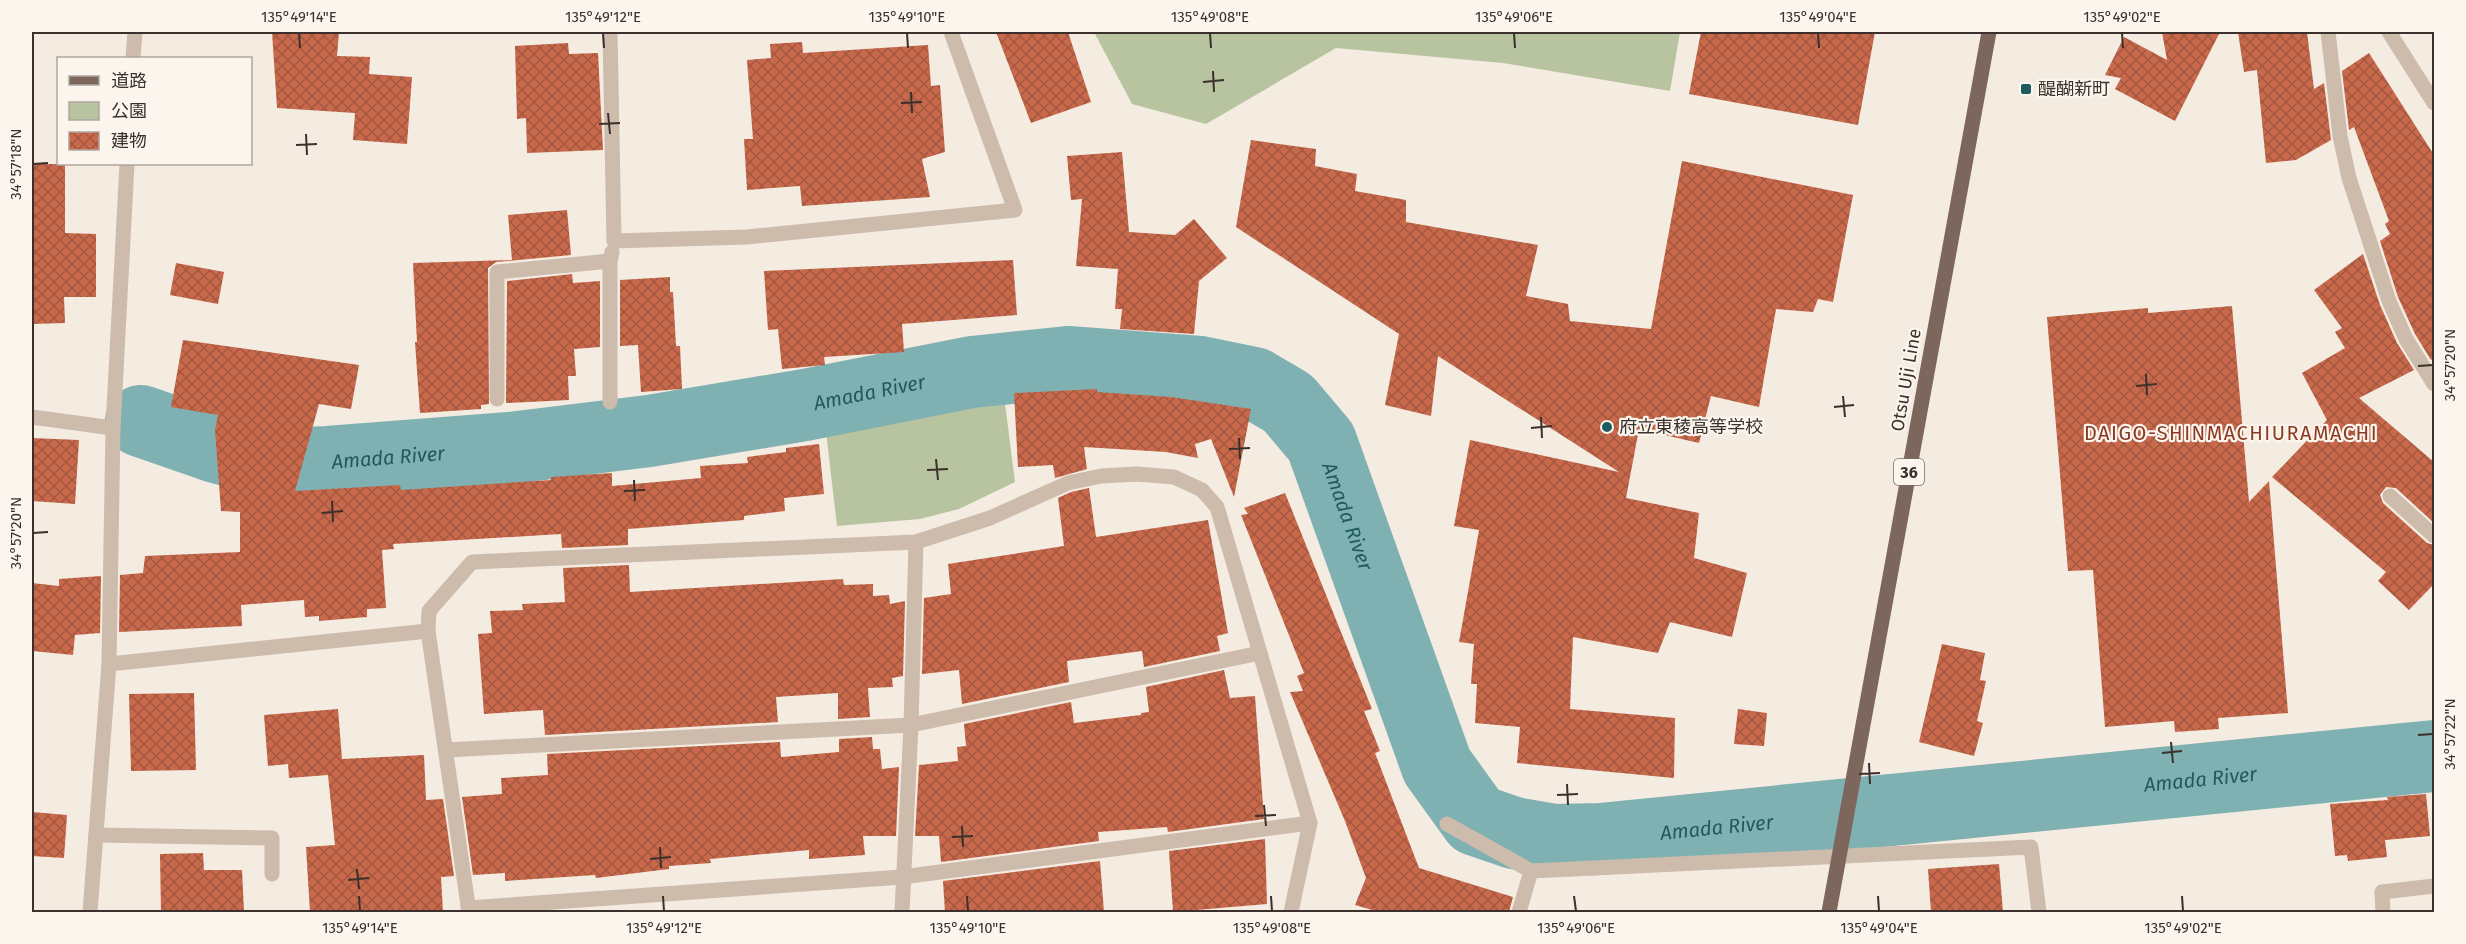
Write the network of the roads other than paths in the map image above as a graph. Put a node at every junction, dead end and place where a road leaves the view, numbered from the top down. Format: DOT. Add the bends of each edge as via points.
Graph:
graph roads {
  1 [pos="135,32"];
  2 [pos="610,32"];
  3 [pos="951,32"];
  4 [pos="1989,32"];
  5 [pos="2328,32"];
  6 [pos="2389,32"];
  7 [pos="133,57"];
  8 [pos="2434,103"];
  9 [pos="127,165"];
  10 [pos="614,241"];
  11 [pos="610,261"];
  12 [pos="2434,384"];
  13 [pos="496,399"];
  14 [pos="610,402"];
  15 [pos="32,417"];
  16 [pos="112,429"];
  17 [pos="2390,496"];
  18 [pos="2434,536"];
  19 [pos="916,542"];
  20 [pos="428,631"];
  21 [pos="1260,653"];
  22 [pos="109,664"];
  23 [pos="911,725"];
  24 [pos="447,750"];
  25 [pos="1310,823"];
  26 [pos="1447,824"];
  27 [pos="96,836"];
  28 [pos="1839,857"];
  29 [pos="1531,871"];
  30 [pos="272,874"];
  31 [pos="902,877"];
  32 [pos="2434,886"];
  33 [pos="468,910"];
  34 [pos="90,912"];
  35 [pos="902,912"];
  36 [pos="1291,912"];
  37 [pos="1519,912"];
  38 [pos="1829,912"];
  39 [pos="2038,912"];
  40 [pos="2383,912"];
  1 -- 7 [label="street"];
  2 -- 10 [label="street"];
  3 -- 10 [label="street" via="1015,210 747,237"];
  4 -- 28 [label="main road, Otsu Uji Line / 36"];
  5 -- 12 [label="street" via="2349,178 2389,301 2406,339"];
  6 -- 8 [label="street"];
  9 -- 16 [label="street"];
  10 -- 11 [label="street"];
  11 -- 13 [label="street" via="497,272"];
  11 -- 14 [label="street"];
  15 -- 16 [label="street"];
  16 -- 22 [label="street"];
  17 -- 18 [label="street"];
  19 -- 20 [label="street" via="472,562 429,611"];
  19 -- 21 [label="street" via="990,518 1068,483 1101,476 1174,477 1202,490 1217,507"];
  19 -- 23 [label="street"];
  20 -- 22 [label="street"];
  20 -- 24 [label="street"];
  21 -- 23 [label="street"];
  21 -- 25 [label="street"];
  22 -- 27 [label="street"];
  23 -- 24 [label="street"];
  23 -- 31 [label="street"];
  24 -- 33 [label="street"];
  25 -- 31 [label="street"];
  25 -- 36 [label="street"];
  26 -- 29 [label="street"];
  27 -- 30 [label="street" via="272,838"];
  27 -- 34 [label="street"];
  28 -- 29 [label="street"];
  28 -- 38 [label="main road, Otsu Uji Line / 36"];
  28 -- 39 [label="street" via="2031,847"];
  29 -- 37 [label="street"];
  31 -- 33 [label="street"];
  31 -- 35 [label="street"];
  32 -- 40 [label="street" via="2382,892"];
}
